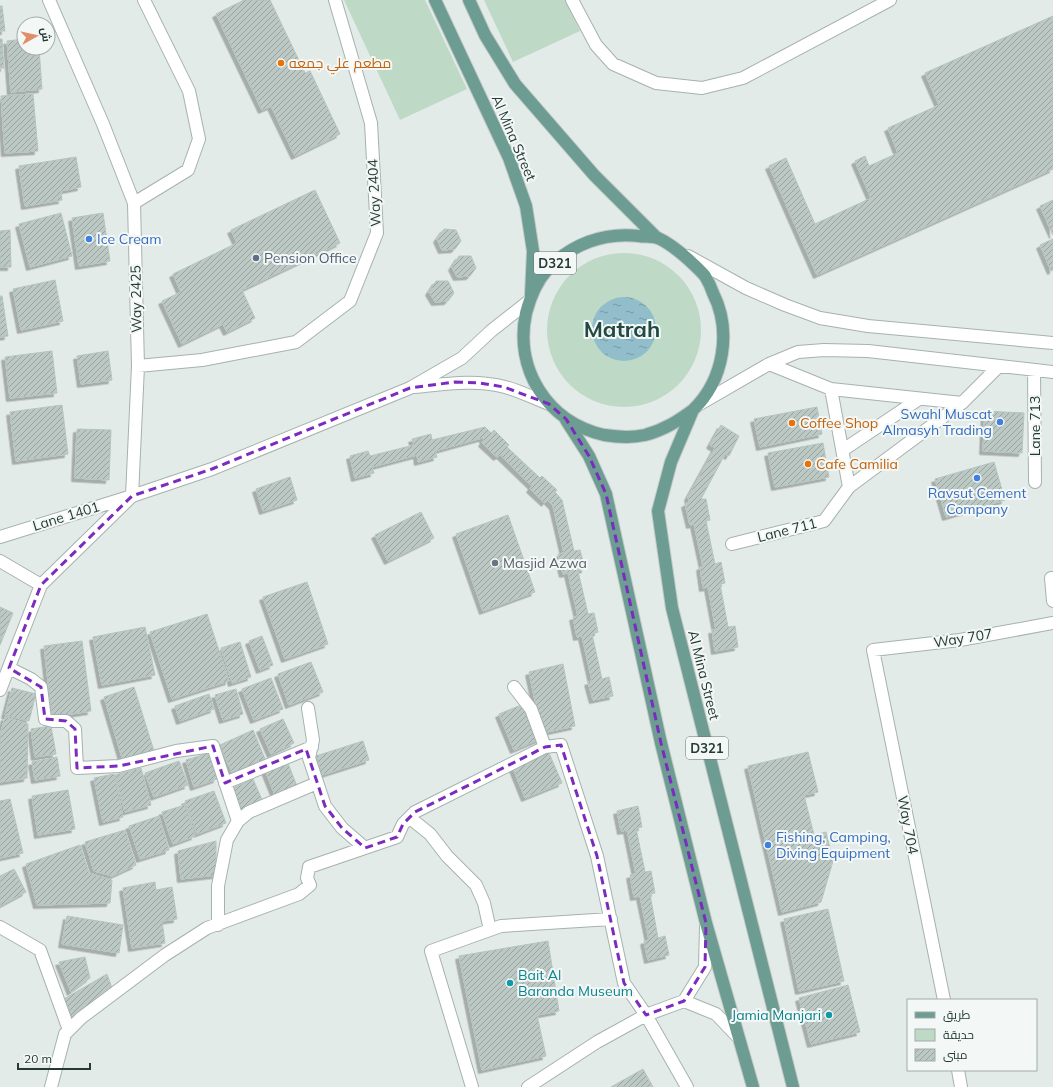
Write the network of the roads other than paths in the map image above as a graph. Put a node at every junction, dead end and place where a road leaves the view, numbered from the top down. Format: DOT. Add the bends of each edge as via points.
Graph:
graph roads {
  1 [pos="49,0"];
  2 [pos="144,0"];
  3 [pos="335,0"];
  4 [pos="436,0"];
  5 [pos="469,0"];
  6 [pos="572,0"];
  7 [pos="890,0"];
  8 [pos="872,4"];
  9 [pos="134,203"];
  10 [pos="657,238"];
  11 [pos="681,253"];
  12 [pos="530,299"];
  13 [pos="1053,343"];
  14 [pos="769,364"];
  15 [pos="138,366"];
  16 [pos="999,366"];
  17 [pos="1034,370"];
  18 [pos="1053,372"];
  19 [pos="410,388"];
  20 [pos="831,389"];
  21 [pos="919,399"];
  22 [pos="962,403"];
  23 [pos="549,404"];
  24 [pos="695,407"];
  25 [pos="566,419"];
  26 [pos="843,450"];
  27 [pos="1035,482"];
  28 [pos="849,487"];
  29 [pos="132,496"];
  30 [pos="0,537"];
  31 [pos="732,544"];
  32 [pos="0,560"];
  33 [pos="1053,578"];
  34 [pos="41,585"];
  35 [pos="1053,601"];
  36 [pos="1053,623"];
  37 [pos="873,650"];
  38 [pos="9,668"];
  39 [pos="514,687"];
  40 [pos="0,690"];
  41 [pos="308,708"];
  42 [pos="312,747"];
  43 [pos="545,747"];
  44 [pos="225,783"];
  45 [pos="317,783"];
  46 [pos="410,818"];
  47 [pos="238,821"];
  48 [pos="365,848"];
  49 [pos="611,919"];
  50 [pos="706,923"];
  51 [pos="218,925"];
  52 [pos="0,927"];
  53 [pos="490,930"];
  54 [pos="944,999"];
  55 [pos="684,1001"];
  56 [pos="646,1015"];
  57 [pos="70,1030"];
  58 [pos="738,1037"];
  59 [pos="958,1071"];
  60 [pos="51,1087"];
  61 [pos="472,1087"];
  62 [pos="528,1087"];
  63 [pos="687,1087"];
  64 [pos="753,1087"];
  65 [pos="793,1087"];
  66 [pos="961,1087"];
  1 -- 9 [label="street, Way 2425"];
  2 -- 9 [label="street" via="189,91 200,139 188,170"];
  3 -- 15 [label="street, Way 2404" via="371,123 376,233 350,301 296,342 202,360"];
  4 -- 12 [label="main road, Al Mina Street / D321" via="509,158 526,206 533,251"];
  5 -- 10 [label="main road, Al Mina Street / D321" via="485,35 515,84 594,175"];
  6 -- 8 [label="street" via="596,44 613,64 656,82 702,88 744,78"];
  7 -- 8 [label="street"];
  9 -- 15 [label="street, Way 2425"];
  10 -- 11 [label="main road, D321"];
  10 -- 12 [label="main road, D321" via="625,234 595,239 569,251 546,271"];
  11 -- 13 [label="street" via="746,288 820,318 868,326"];
  11 -- 24 [label="main road, D321" via="705,276 721,307 725,342 716,376"];
  12 -- 19 [label="street" via="462,358"];
  12 -- 23 [label="main road, D321" via="523,328 524,355 533,381"];
  14 -- 16 [label="street" via="798,352 824,350 868,351"];
  14 -- 20 [label="street"];
  14 -- 24 [label="street"];
  15 -- 29 [label="street, Way 2425"];
  16 -- 17 [label="street"];
  16 -- 22 [label="street, Lane 711"];
  17 -- 18 [label="street"];
  17 -- 27 [label="street, Lane 713"];
  19 -- 23 [label="street" via="455,382 480,383 504,387"];
  19 -- 29 [label="street, Lane 1401" via="212,469"];
  20 -- 21 [label="street"];
  20 -- 26 [label="street"];
  21 -- 22 [label="street"];
  21 -- 26 [label="street"];
  22 -- 28 [label="street, Lane 711"];
  23 -- 25 [label="main road, D321"];
  24 -- 25 [label="main road, D321" via="670,426 644,435 617,437 590,432"];
  24 -- 65 [label="main road, Al Mina Street / D321" via="671,462 658,511 672,608"];
  25 -- 50 [label="main road, D321" via="589,456 606,494 661,743"];
  26 -- 28 [label="street"];
  28 -- 31 [label="street, Lane 711" via="824,521"];
  29 -- 30 [label="street, Lane 1401"];
  29 -- 34 [label="street"];
  32 -- 34 [label="street"];
  33 -- 35 [label="street"];
  34 -- 38 [label="street"];
  36 -- 37 [label="street, Way 707" via="960,640"];
  37 -- 54 [label="street, Way 704"];
  38 -- 40 [label="street"];
  38 -- 44 [label="street" via="41,687 45,719 66,721 75,729 77,768 119,766 176,751 213,746"];
  39 -- 43 [label="street" via="531,708"];
  41 -- 42 [label="street"];
  42 -- 44 [label="street"];
  42 -- 45 [label="street" via="309,758"];
  43 -- 46 [label="street" via="415,812"];
  43 -- 49 [label="street" via="561,745 597,856"];
  44 -- 47 [label="street"];
  45 -- 47 [label="street" via="249,812"];
  45 -- 48 [label="street" via="325,806 342,828"];
  46 -- 48 [label="street" via="403,824 397,837"];
  46 -- 53 [label="street" via="430,834 447,856 476,885 484,903"];
  47 -- 51 [label="street" via="227,840 218,886"];
  48 -- 51 [label="street" via="309,867 307,878 310,885 300,894"];
  49 -- 53 [label="street" via="501,926"];
  49 -- 56 [label="street" via="624,983"];
  50 -- 55 [label="street" via="705,967"];
  50 -- 58 [label="main road, D321"];
  51 -- 57 [label="street" via="207,928 165,955 81,1018"];
  52 -- 57 [label="street" via="40,950"];
  53 -- 61 [label="street" via="431,951"];
  55 -- 56 [label="street"];
  55 -- 58 [label="street" via="716,1014"];
  56 -- 62 [label="street" via="597,1042"];
  56 -- 63 [label="street"];
  57 -- 60 [label="street" via="65,1034"];
  58 -- 64 [label="main road, D321"];
  59 -- 66 [label="street"];
}
